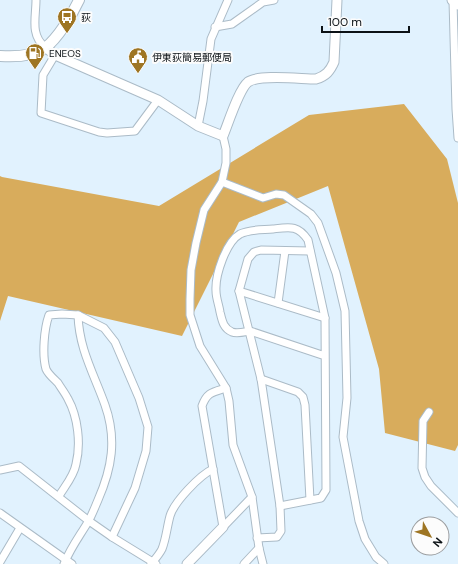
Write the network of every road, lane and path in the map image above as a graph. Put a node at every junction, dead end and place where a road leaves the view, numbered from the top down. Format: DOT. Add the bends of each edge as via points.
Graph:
graph roads {
  1 [pos="36,0"];
  2 [pos="79,0"];
  3 [pos="228,0"];
  4 [pos="274,0"];
  5 [pos="337,0"];
  6 [pos="454,2"];
  7 [pos="215,27"];
  8 [pos="45,47"];
  9 [pos="55,55"];
  10 [pos="0,56"];
  11 [pos="158,100"];
  12 [pos="198,126"];
  13 [pos="223,136"];
  14 [pos="458,138"];
  15 [pos="222,182"];
  16 [pos="285,251"];
  17 [pos="310,251"];
  18 [pos="240,292"];
  19 [pos="278,303"];
  20 [pos="78,315"];
  21 [pos="325,318"];
  22 [pos="250,331"];
  23 [pos="325,356"];
  24 [pos="261,379"];
  25 [pos="226,388"];
  26 [pos="429,412"];
  27 [pos="213,469"];
  28 [pos="0,470"];
  29 [pos="59,496"];
  30 [pos="252,497"];
  31 [pos="310,500"];
  32 [pos="280,506"];
  33 [pos="0,513"];
  34 [pos="458,513"];
  35 [pos="89,521"];
  36 [pos="223,527"];
  37 [pos="20,528"];
  38 [pos="112,537"];
  39 [pos="257,538"];
  40 [pos="259,548"];
  41 [pos="0,562"];
  42 [pos="67,563"];
  43 [pos="153,563"];
  44 [pos="187,564"];
  45 [pos="244,564"];
  46 [pos="263,564"];
  47 [pos="384,564"];
  1 -- 8 [label="street" via="35,30"];
  2 -- 8 [label="main road" via="63,28"];
  3 -- 7 [label="street"];
  4 -- 7 [label="street" via="263,2 232,24"];
  5 -- 13 [label="street" via="334,62 331,70 324,77 316,79 259,77 248,82 242,90"];
  6 -- 14 [label="street"];
  7 -- 12 [label="street" via="210,44"];
  8 -- 9 [label="street"];
  8 -- 10 [label="main road" via="25,55"];
  9 -- 11 [label="street"];
  9 -- 11 [label="street" via="43,75 41,113 99,132 135,131"];
  11 -- 12 [label="street"];
  12 -- 13 [label="street"];
  13 -- 15 [label="street" via="226,163"];
  15 -- 25 [label="street" via="204,210 191,270 190,315 200,346"];
  15 -- 47 [label="street" via="263,198 276,194 284,195 311,214 318,223 336,273 345,311 347,398 343,437 359,521 365,540"];
  16 -- 17 [label="street"];
  16 -- 18 [label="street" via="254,252 248,259"];
  16 -- 19 [label="street"];
  17 -- 21 [label="street"];
  17 -- 22 [label="street" via="308,240 294,227 248,231 230,243 217,278 216,292 222,322 232,332"];
  18 -- 19 [label="street"];
  18 -- 22 [label="street"];
  19 -- 21 [label="street"];
  20 -- 29 [label="street" via="49,315 45,324 44,352 47,370 69,400 78,430 76,464 73,474"];
  20 -- 35 [label="street" via="79,332 86,356 106,406 112,446 110,469"];
  20 -- 38 [label="street" via="104,328 115,342 139,398 148,428 146,451 135,488"];
  21 -- 23 [label="street"];
  22 -- 23 [label="street"];
  22 -- 24 [label="street"];
  23 -- 31 [label="street" via="326,490 321,498"];
  24 -- 31 [label="street" via="298,392 303,398"];
  24 -- 32 [label="street"];
  25 -- 27 [label="street" via="210,393 202,406"];
  25 -- 30 [label="street" via="233,445"];
  26 -- 34 [label="street" via="423,420 422,468 431,486"];
  27 -- 36 [label="street"];
  27 -- 43 [label="street" via="206,473 176,505 170,516 162,549"];
  28 -- 29 [label="street" via="19,466"];
  29 -- 35 [label="street"];
  30 -- 36 [label="street"];
  30 -- 39 [label="street"];
  31 -- 32 [label="street"];
  32 -- 39 [label="street" via="281,531 277,537"];
  33 -- 37 [label="street"];
  35 -- 38 [label="street"];
  35 -- 42 [label="street" via="72,545"];
  36 -- 44 [label="street"];
  37 -- 41 [label="street"];
  37 -- 42 [label="street"];
  38 -- 43 [label="street"];
  39 -- 40 [label="street"];
  40 -- 45 [label="street"];
  40 -- 46 [label="street"];
}
